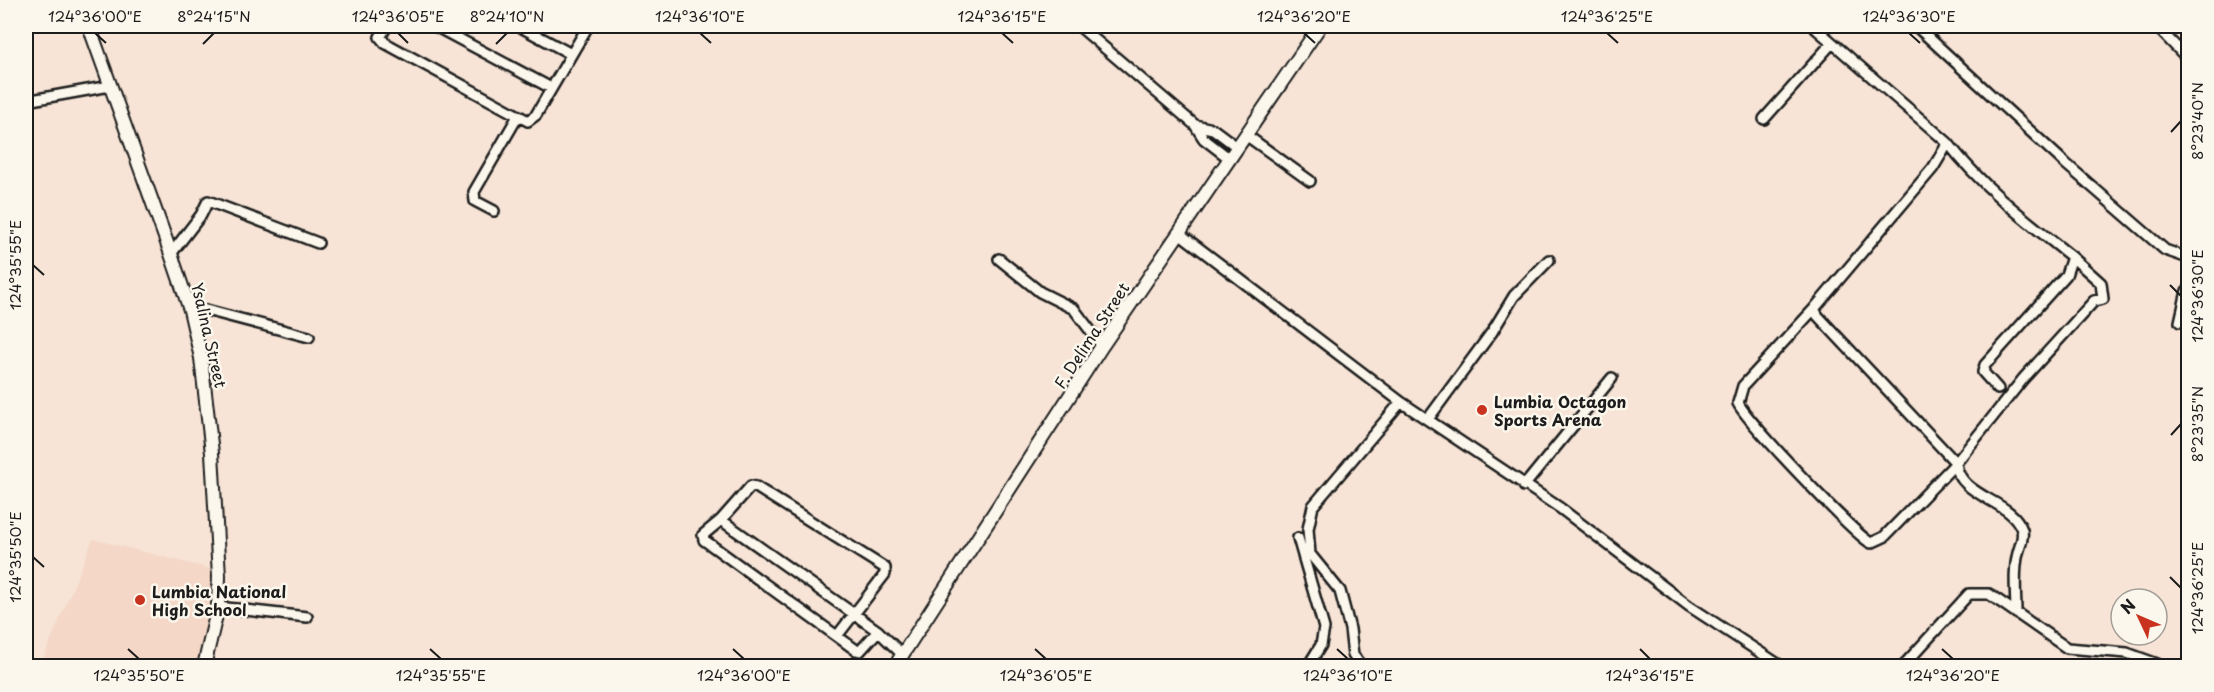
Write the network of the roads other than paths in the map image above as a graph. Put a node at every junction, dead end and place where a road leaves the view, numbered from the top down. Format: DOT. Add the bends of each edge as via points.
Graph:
graph roads {
  1 [pos="89,26"];
  2 [pos="387,26"];
  3 [pos="435,26"];
  4 [pos="519,26"];
  5 [pos="588,26"];
  6 [pos="1080,26"];
  7 [pos="1320,26"];
  8 [pos="1814,26"];
  9 [pos="1916,26"];
  10 [pos="2156,26"];
  11 [pos="1832,43"];
  12 [pos="571,54"];
  13 [pos="2188,59"];
  14 [pos="110,86"];
  15 [pos="551,88"];
  16 [pos="26,101"];
  17 [pos="518,116"];
  18 [pos="1764,119"];
  19 [pos="1195,125"];
  20 [pos="1246,135"];
  21 [pos="1948,143"];
  22 [pos="1237,147"];
  23 [pos="1230,159"];
  24 [pos="1310,181"];
  25 [pos="494,211"];
  26 [pos="1179,233"];
  27 [pos="318,243"];
  28 [pos="171,254"];
  29 [pos="2072,257"];
  30 [pos="2188,258"];
  31 [pos="999,259"];
  32 [pos="1549,260"];
  33 [pos="2188,289"];
  34 [pos="1814,309"];
  35 [pos="190,310"];
  36 [pos="2180,322"];
  37 [pos="309,337"];
  38 [pos="1102,346"];
  39 [pos="1612,378"];
  40 [pos="1998,389"];
  41 [pos="1401,402"];
  42 [pos="1428,419"];
  43 [pos="1956,463"];
  44 [pos="1524,486"];
  45 [pos="722,520"];
  46 [pos="1298,538"];
  47 [pos="218,607"];
  48 [pos="2016,613"];
  49 [pos="854,614"];
  50 [pos="307,617"];
  51 [pos="878,631"];
  52 [pos="837,636"];
  53 [pos="903,655"];
  54 [pos="204,666"];
  55 [pos="895,666"];
  56 [pos="1308,666"];
  57 [pos="1361,666"];
  58 [pos="1780,666"];
  59 [pos="1903,666"];
  60 [pos="2163,666"];
  1 -- 14 [label="street, Ysalina Street"];
  2 -- 17 [label="street" via="381,34 385,43"];
  3 -- 15 [label="street"];
  4 -- 12 [label="street"];
  5 -- 12 [label="street"];
  6 -- 19 [label="street"];
  7 -- 20 [label="street, F. Delima Street"];
  8 -- 11 [label="street"];
  9 -- 30 [label="street" via="2165,250"];
  10 -- 13 [label="street"];
  11 -- 18 [label="street"];
  11 -- 21 [label="street"];
  12 -- 15 [label="street"];
  14 -- 16 [label="street"];
  14 -- 28 [label="street, Ysalina Street"];
  15 -- 17 [label="street" via="531,120"];
  17 -- 25 [label="street" via="474,192 475,201"];
  19 -- 22 [label="street" via="1212,129"];
  19 -- 23 [label="street" via="1204,139"];
  20 -- 22 [label="street, F. Delima Street"];
  20 -- 24 [label="street"];
  21 -- 29 [label="street" via="1968,169 2012,210"];
  21 -- 34 [label="street" via="1933,168"];
  22 -- 23 [label="street, F. Delima Street"];
  23 -- 26 [label="street, F. Delima Street"];
  26 -- 38 [label="street, F. Delima Street"];
  26 -- 41 [label="street"];
  27 -- 28 [label="street" via="208,201"];
  28 -- 35 [label="street, Ysalina Street"];
  29 -- 40 [label="street" via="2066,274 1985,365 1983,372"];
  29 -- 43 [label="street" via="2101,283 2103,299 2094,301 2023,379"];
  31 -- 38 [label="street" via="1040,292 1074,309"];
  32 -- 42 [label="street" via="1514,296"];
  33 -- 36 [label="street"];
  34 -- 43 [label="street"];
  34 -- 43 [label="street" via="1739,393 1738,403 1750,421 1871,543 1884,537"];
  35 -- 37 [label="street" via="206,310"];
  35 -- 47 [label="street, Ysalina Street" via="206,387 212,444"];
  38 -- 53 [label="street, F. Delima Street"];
  39 -- 44 [label="street"];
  41 -- 42 [label="street"];
  41 -- 57 [label="street" via="1313,506 1308,529 1310,554 1340,591 1353,655"];
  42 -- 44 [label="street"];
  43 -- 48 [label="street" via="1956,471 1965,482 2015,519 2021,529"];
  44 -- 58 [label="street" via="1560,508 1689,606"];
  45 -- 49 [label="street"];
  45 -- 49 [label="street" via="754,486 884,566 885,574"];
  45 -- 52 [label="street" via="703,535 704,540"];
  46 -- 56 [label="street" via="1324,628 1321,645"];
  47 -- 50 [label="street"];
  47 -- 54 [label="street, Ysalina Street"];
  48 -- 59 [label="street" via="1989,594 1969,594"];
  48 -- 60 [label="street" via="2067,648 2127,653"];
  49 -- 51 [label="street"];
  49 -- 52 [label="street"];
  51 -- 52 [label="street" via="860,651"];
  51 -- 53 [label="street"];
  53 -- 55 [label="street, F. Delima Street"];
}
